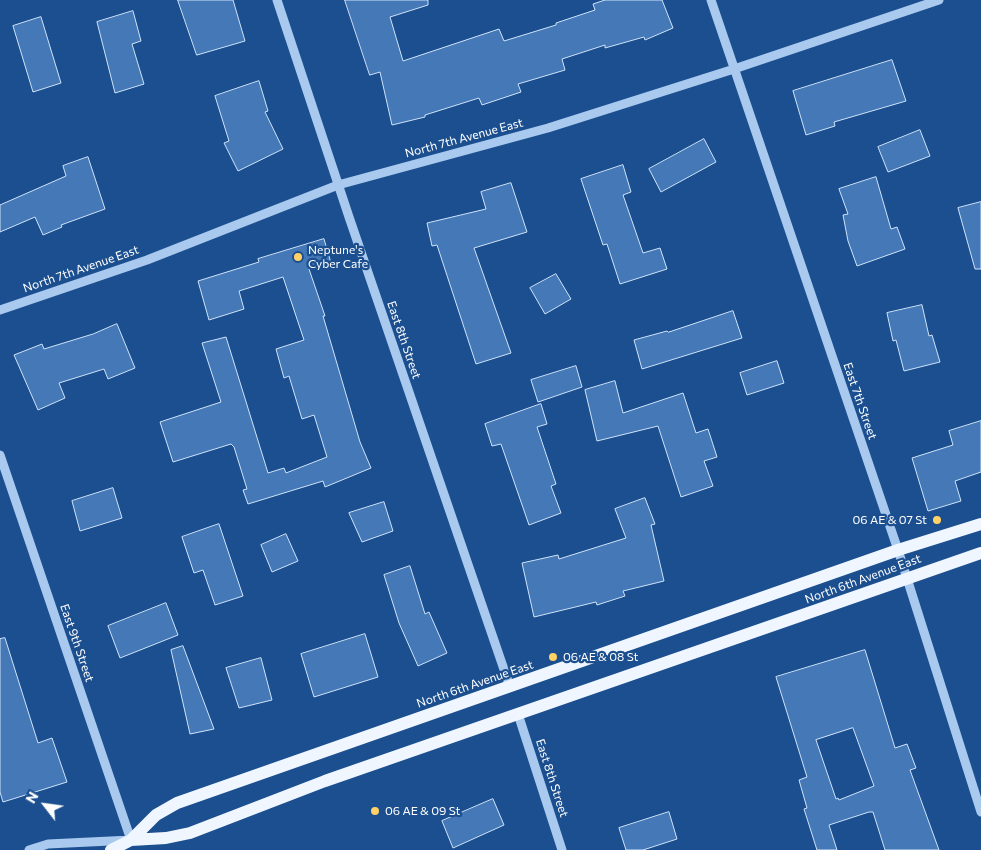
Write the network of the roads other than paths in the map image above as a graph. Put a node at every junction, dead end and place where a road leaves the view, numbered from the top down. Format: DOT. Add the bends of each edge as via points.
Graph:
graph roads {
  1 [pos="277,0"];
  2 [pos="711,0"];
  3 [pos="939,0"];
  4 [pos="734,70"];
  5 [pos="338,185"];
  6 [pos="0,310"];
  7 [pos="0,455"];
  8 [pos="981,524"];
  9 [pos="898,550"];
  10 [pos="981,553"];
  11 [pos="907,577"];
  12 [pos="510,687"];
  13 [pos="518,714"];
  14 [pos="981,812"];
  15 [pos="130,840"];
  16 [pos="29,850"];
  17 [pos="111,850"];
  18 [pos="562,850"];
  1 -- 5 [label="street, East 8th Street"];
  2 -- 4 [label="street, East 7th Street"];
  3 -- 4 [label="street, North 7th Avenue East"];
  4 -- 5 [label="street, North 7th Avenue East" via="548,128"];
  4 -- 9 [label="street, East 7th Street"];
  5 -- 6 [label="street, North 7th Avenue East" via="147,260"];
  5 -- 12 [label="street, East 8th Street"];
  7 -- 15 [label="street, East 9th Street"];
  8 -- 9 [label="main road, North 6th Avenue East"];
  9 -- 11 [label="street, East 7th Street"];
  9 -- 12 [label="main road, North 6th Avenue East"];
  10 -- 11 [label="main road, North 6th Avenue East"];
  11 -- 13 [label="main road, North 6th Avenue East"];
  11 -- 14 [label="street, East 7th Street"];
  12 -- 15 [label="main road, North 6th Avenue East" via="177,804 156,815"];
  13 -- 15 [label="main road, North 6th Avenue East" via="325,780 190,833"];
  13 -- 18 [label="street, East 8th Street"];
  15 -- 16 [label="street, North 6th Avenue East" via="48,844"];
  15 -- 17 [label="main road"];
}
